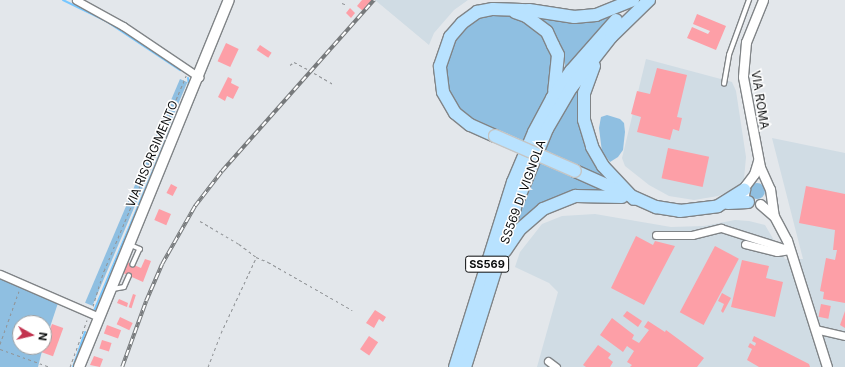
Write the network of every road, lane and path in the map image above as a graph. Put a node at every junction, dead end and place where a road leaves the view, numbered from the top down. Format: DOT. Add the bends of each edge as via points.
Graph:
graph roads {
  1 [pos="76,0"];
  2 [pos="229,0"];
  3 [pos="633,0"];
  4 [pos="636,0"];
  5 [pos="649,0"];
  6 [pos="748,0"];
  7 [pos="763,0"];
  8 [pos="342,4"];
  9 [pos="347,5"];
  10 [pos="510,10"];
  11 [pos="611,37"];
  12 [pos="290,65"];
  13 [pos="307,69"];
  14 [pos="314,73"];
  15 [pos="199,76"];
  16 [pos="184,80"];
  17 [pos="333,84"];
  18 [pos="724,84"];
  19 [pos="552,98"];
  20 [pos="758,160"];
  21 [pos="766,182"];
  22 [pos="747,185"];
  23 [pos="769,196"];
  24 [pos="634,199"];
  25 [pos="754,203"];
  26 [pos="724,204"];
  27 [pos="774,216"];
  28 [pos="200,221"];
  29 [pos="656,235"];
  30 [pos="128,244"];
  31 [pos="745,244"];
  32 [pos="790,250"];
  33 [pos="256,257"];
  34 [pos="497,262"];
  35 [pos="134,265"];
  36 [pos="0,274"];
  37 [pos="129,276"];
  38 [pos="110,289"];
  39 [pos="19,291"];
  40 [pos="352,310"];
  41 [pos="94,315"];
  42 [pos="85,325"];
  43 [pos="815,328"];
  44 [pos="845,336"];
  45 [pos="0,344"];
  46 [pos="0,349"];
  47 [pos="548,361"];
  48 [pos="50,367"];
  49 [pos="70,367"];
  50 [pos="79,367"];
  51 [pos="208,367"];
  52 [pos="455,367"];
  53 [pos="465,367"];
  54 [pos="556,367"];
  55 [pos="827,367"];
  1 -- 15 [label="street" via="123,26"];
  2 -- 15 [label="main road, VIA RISORGIMENTO"];
  3 -- 10 [label="highway" via="596,15 574,17"];
  4 -- 19 [label="highway, SS569 DI VIGNOLA / SS569" via="597,39"];
  5 -- 11 [label="highway, SS569 DI VIGNOLA / SS569"];
  6 -- 18 [label="lane" via="729,55"];
  7 -- 20 [label="street, VIA ROMA" via="746,42 743,66 745,92"];
  8 -- 9 [label="path"];
  10 -- 19 [label="highway" via="526,16 547,32 558,55 558,70"];
  10 -- 24 [label="highway, bridge" via="477,12 462,23 450,37 440,66 443,92 455,113 470,125"];
  11 -- 24 [label="highway" via="590,73 584,93 584,120 592,147 603,166"];
  11 -- 34 [label="highway, SS569 DI VIGNOLA / SS569" via="571,88 547,128 529,169"];
  12 -- 13 [label="path" via="294,62"];
  14 -- 17 [label="path"];
  15 -- 30 [label="main road, VIA RISORGIMENTO"];
  16 -- 41 [label="path" via="104,271"];
  19 -- 52 [label="highway, SS569 DI VIGNOLA / SS569" via="513,182"];
  20 -- 21 [label="street, VIA ROMA"];
  20 -- 22 [label="street"];
  21 -- 22 [label="street" via="759,178"];
  21 -- 23 [label="street, VIA ROMA" via="770,189"];
  22 -- 25 [label="street"];
  22 -- 26 [label="highway"];
  23 -- 25 [label="street"];
  23 -- 27 [label="street, VIA ROMA"];
  24 -- 26 [label="highway" via="656,208 680,211 706,209"];
  24 -- 34 [label="highway" via="576,196 543,209 519,230"];
  25 -- 26 [label="highway"];
  25 -- 27 [label="street, VIA ROMA"];
  27 -- 32 [label="street, VIA ROMA"];
  28 -- 33 [label="path"];
  29 -- 32 [label="street" via="692,236 721,228 775,243"];
  30 -- 35 [label="lane" via="140,249"];
  30 -- 38 [label="main road, VIA RISORGIMENTO"];
  31 -- 32 [label="street" via="777,252"];
  32 -- 43 [label="street, VIA ROMA"];
  33 -- 40 [label="path"];
  33 -- 51 [label="path"];
  34 -- 53 [label="highway, SS569 DI VIGNOLA / SS569"];
  36 -- 41 [label="street"];
  37 -- 38 [label="lane" via="124,287"];
  38 -- 41 [label="main road, VIA RISORGIMENTO"];
  39 -- 45 [label="path"];
  41 -- 50 [label="main road, VIA RISORGIMENTO"];
  42 -- 49 [label="path"];
  43 -- 44 [label="street"];
  43 -- 55 [label="street, VIA ROMA"];
  46 -- 48 [label="path"];
  47 -- 54 [label="street"];
}
